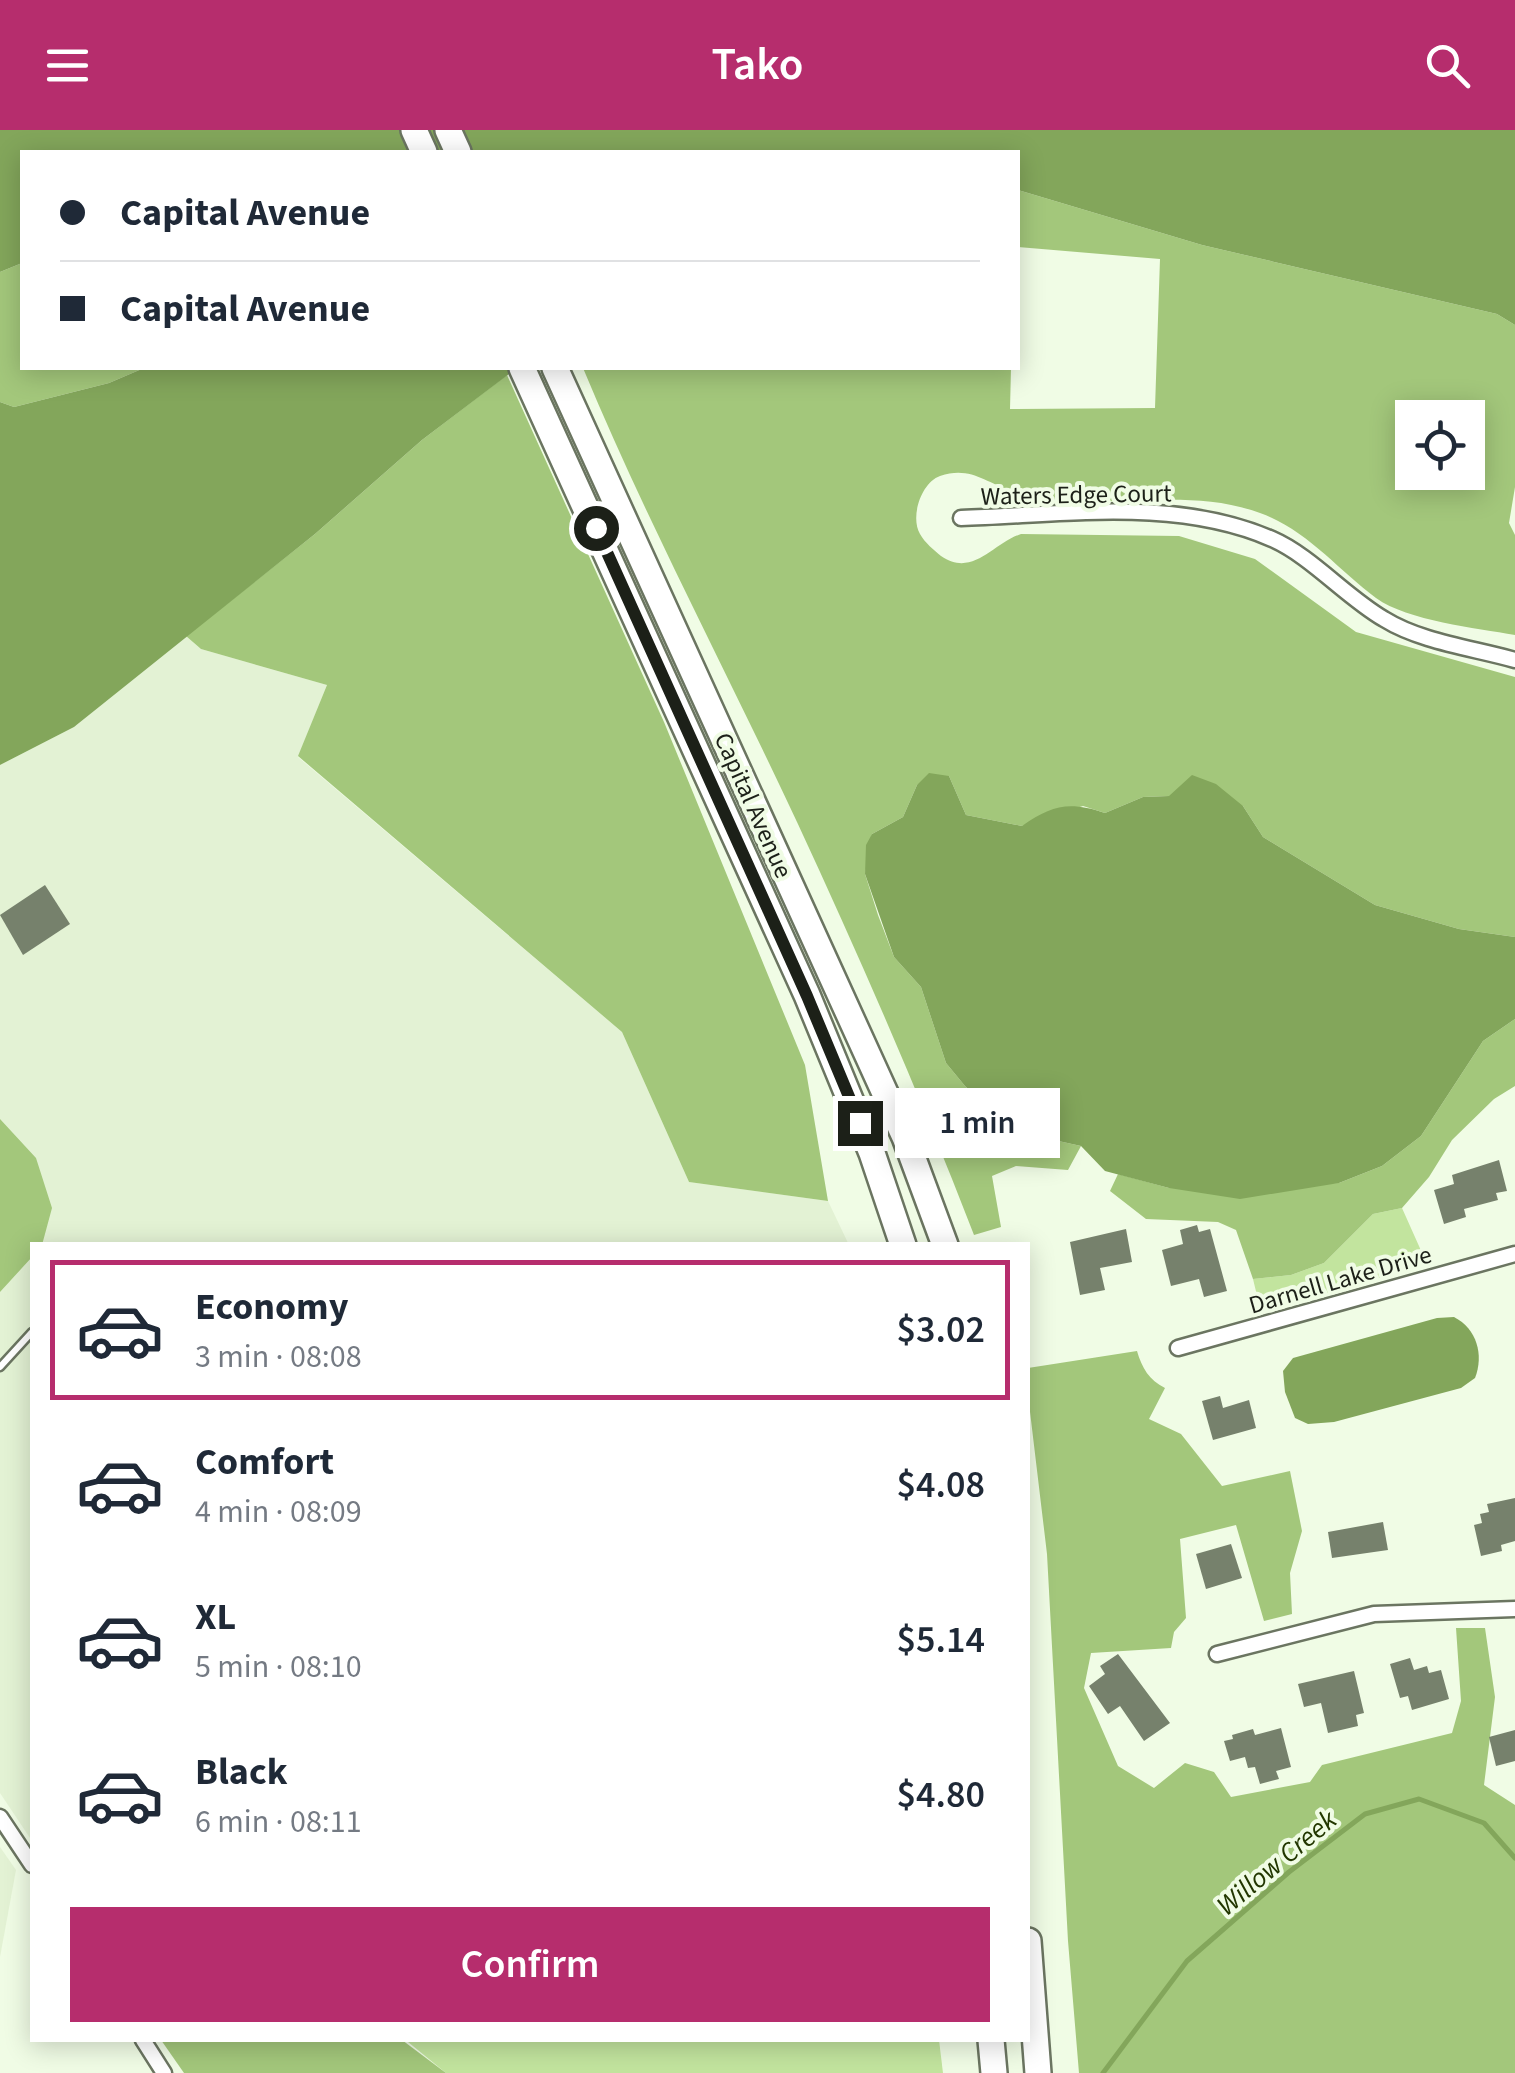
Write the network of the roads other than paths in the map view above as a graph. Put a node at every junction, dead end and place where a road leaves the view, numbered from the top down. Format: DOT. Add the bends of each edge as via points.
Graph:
graph roads {
  1 [pos="523,370"];
  2 [pos="560,377"];
  3 [pos="961,518"];
  4 [pos="1515,660"];
  5 [pos="903,1242"];
  6 [pos="944,1242"];
  7 [pos="1515,1254"];
  8 [pos="30,1334"];
  9 [pos="1178,1348"];
  10 [pos="0,1367"];
  11 [pos="1515,1609"];
  12 [pos="1216,1654"];
  13 [pos="0,1817"];
  14 [pos="30,1862"];
  15 [pos="1030,1967"];
  16 [pos="144,2042"];
  17 [pos="991,2042"];
  18 [pos="164,2073"];
  19 [pos="994,2073"];
  20 [pos="1038,2073"];
  1 -- 5 [label="highway, Capital Avenue" via="815,1012"];
  2 -- 6 [label="highway, Capital Avenue" via="905,1137"];
  3 -- 4 [label="street, Waters Edge Court" via="1144,513 1238,526 1276,540 1403,629"];
  7 -- 9 [label="street, Darnell Lake Drive"];
  8 -- 10 [label="lane"];
  11 -- 12 [label="street" via="1374,1614"];
  13 -- 14 [label="street"];
  15 -- 20 [label="highway"];
  16 -- 18 [label="street"];
  17 -- 19 [label="highway"];
}
